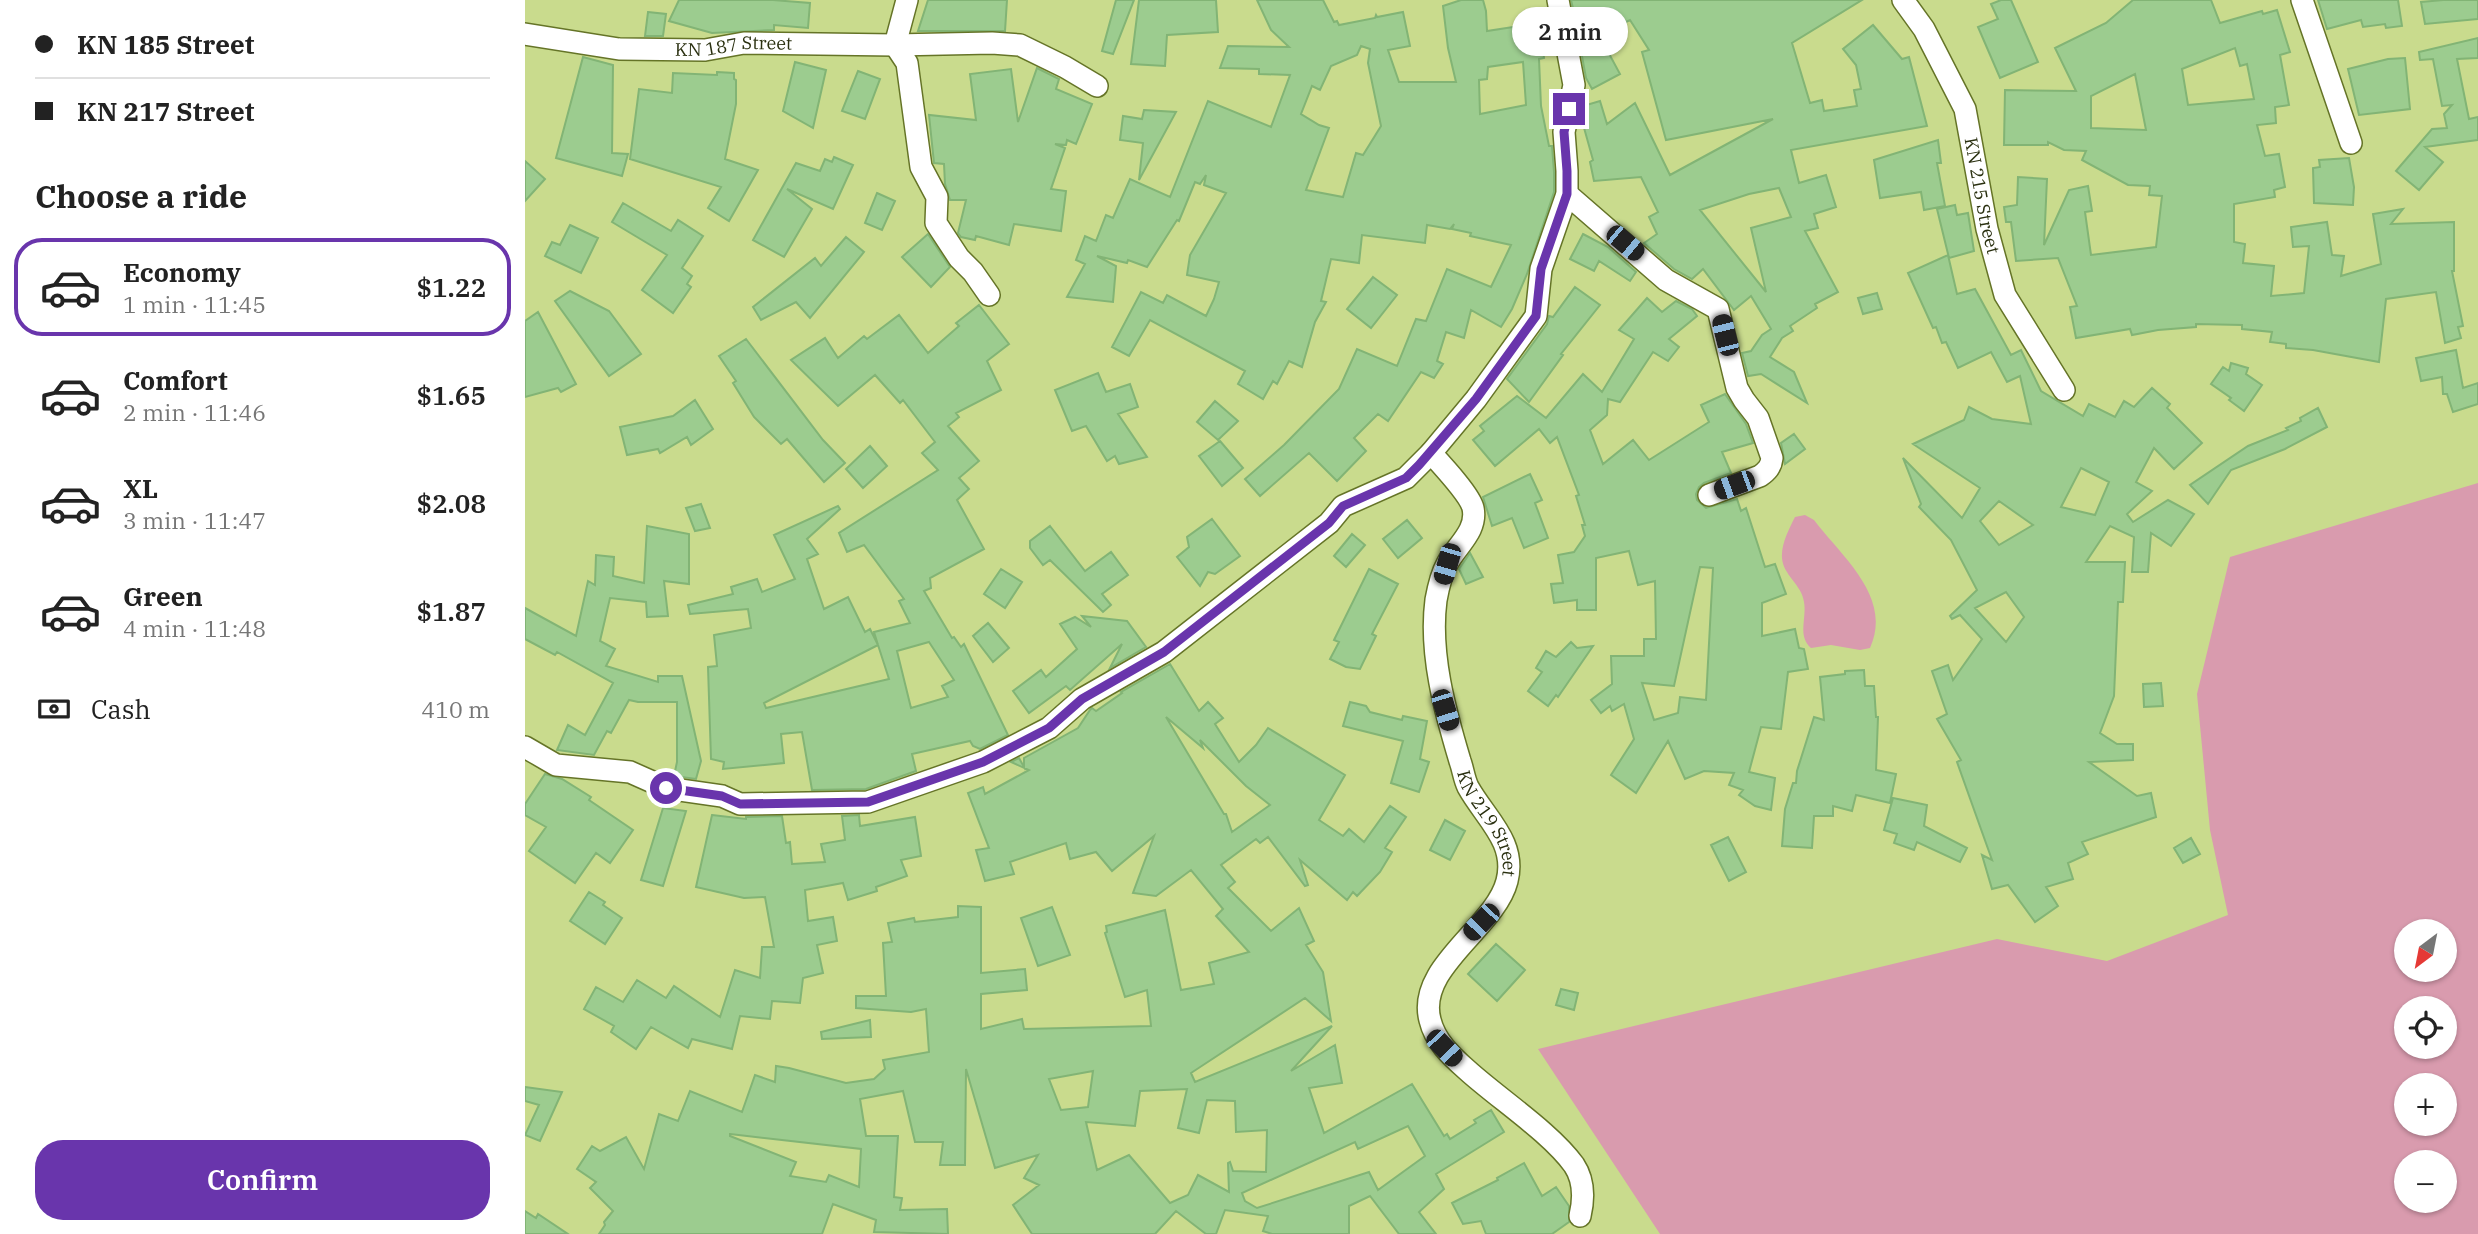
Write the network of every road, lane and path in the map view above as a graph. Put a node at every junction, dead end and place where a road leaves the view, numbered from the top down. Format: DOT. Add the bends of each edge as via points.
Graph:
graph roads {
  1 [pos="907,0"];
  2 [pos="1558,0"];
  3 [pos="1903,0"];
  4 [pos="2302,0"];
  5 [pos="525,34"];
  6 [pos="895,45"];
  7 [pos="1097,86"];
  8 [pos="2351,143"];
  9 [pos="1567,194"];
  10 [pos="989,295"];
  11 [pos="2064,390"];
  12 [pos="1431,453"];
  13 [pos="1709,495"];
  14 [pos="525,747"];
  15 [pos="1580,1216"];
  1 -- 6 [label="street"];
  2 -- 9 [label="street" via="1574,85 1564,132"];
  3 -- 11 [label="street, KN 215 Street" via="1924,29 1965,109 1987,229 2005,295"];
  4 -- 8 [label="street"];
  5 -- 6 [label="street, KN 187 Street" via="619,49 705,50 744,43"];
  6 -- 7 [label="street, KN 187 Street" via="1020,45"];
  6 -- 10 [label="street" via="907,62 921,167 937,197 936,223"];
  9 -- 12 [label="street" via="1541,269 1536,316"];
  9 -- 13 [label="street" via="1666,280 1719,309 1737,388 1758,418 1772,464 1760,476"];
  12 -- 14 [label="street" via="1406,478 1343,506 1329,523 1164,652 1082,699 1049,728 983,762 921,785 868,802 740,804 722,796 666,788 629,772 556,765"];
  12 -- 15 [label="street, KN 219 Street" via="1473,507 1473,522 1447,564 1437,599 1436,640 1445,710 1467,786 1506,846 1510,867 1501,898 1448,962 1426,1007 1433,1032 1444,1048 1548,1137 1575,1167 1582,1187"];
}
